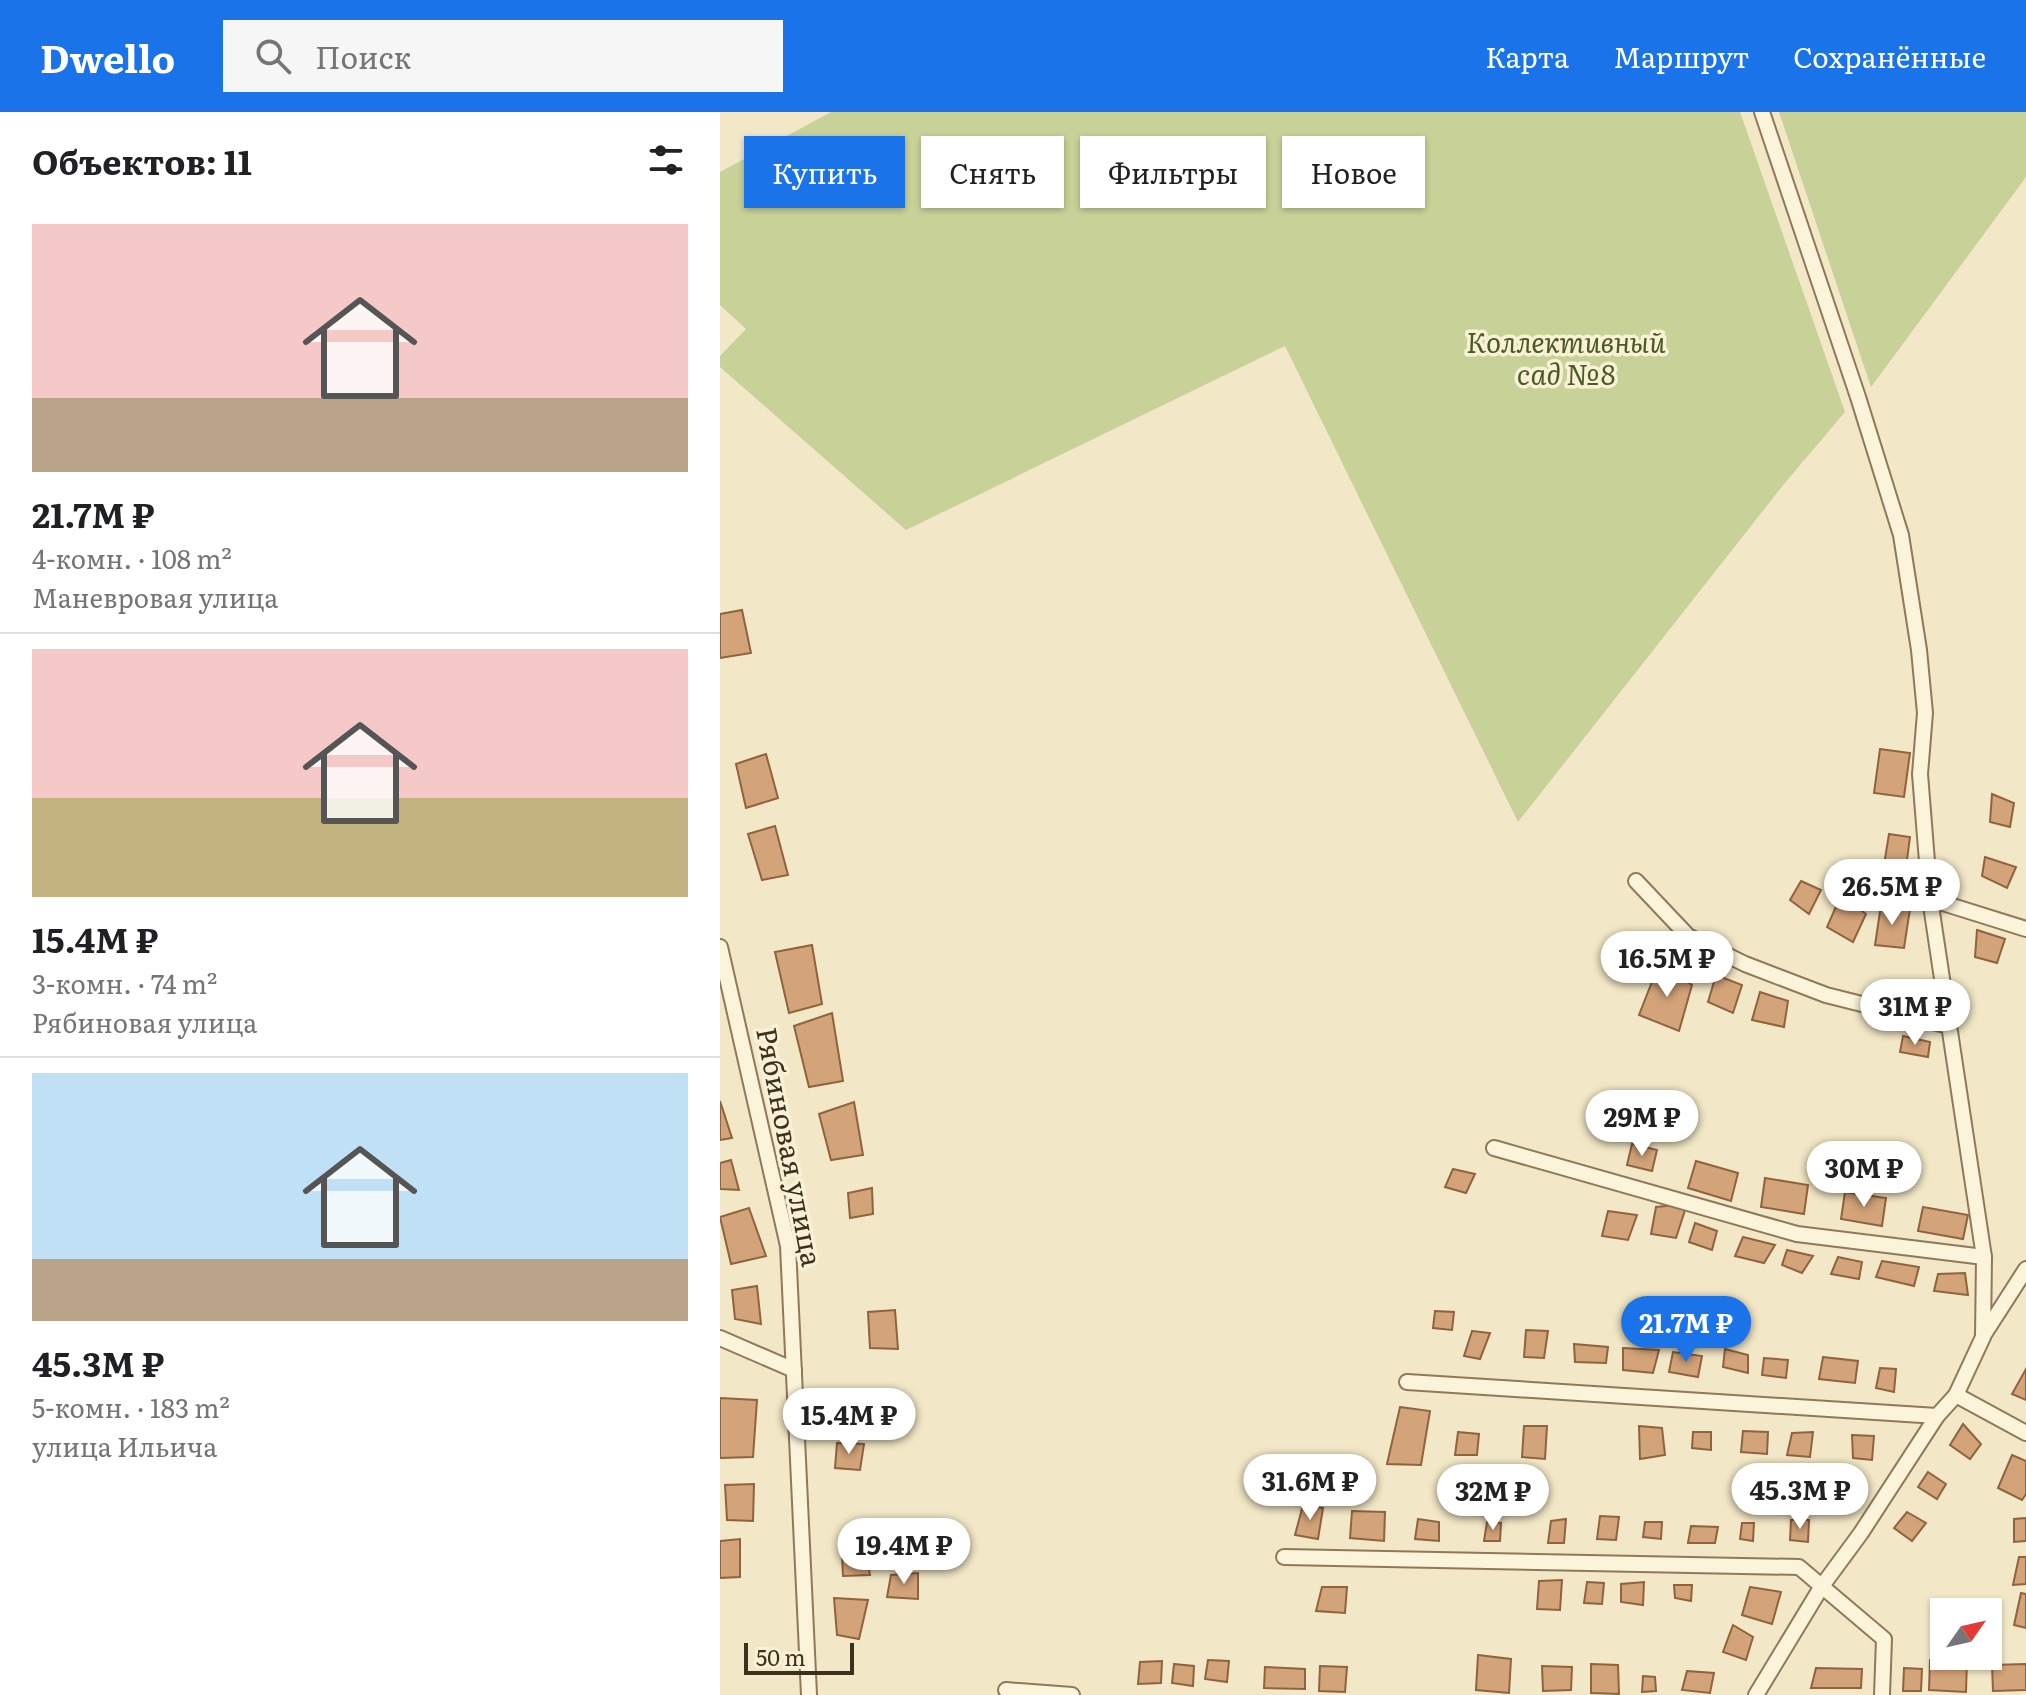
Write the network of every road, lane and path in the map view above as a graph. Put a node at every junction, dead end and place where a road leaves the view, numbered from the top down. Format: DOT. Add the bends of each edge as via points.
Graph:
graph roads {
  1 [pos="1762,112"];
  2 [pos="1636,881"];
  3 [pos="1930,899"];
  4 [pos="2026,929"];
  5 [pos="720,947"];
  6 [pos="1949,1026"];
  7 [pos="1494,1148"];
  8 [pos="1984,1257"];
  9 [pos="2026,1269"];
  10 [pos="1983,1337"];
  11 [pos="720,1338"];
  12 [pos="794,1370"];
  13 [pos="1407,1382"];
  14 [pos="1956,1395"];
  15 [pos="1937,1416"];
  16 [pos="2026,1433"];
  17 [pos="1284,1557"];
  18 [pos="1822,1586"];
  19 [pos="1006,1690"];
  20 [pos="809,1695"];
  21 [pos="1072,1695"];
  22 [pos="1756,1695"];
  23 [pos="1882,1695"];
  1 -- 3 [label="street" via="1901,535 1925,713 1920,774"];
  2 -- 6 [label="street" via="1688,936 1745,964 1826,995"];
  3 -- 4 [label="street"];
  3 -- 6 [label="street"];
  5 -- 12 [label="street, Рябиновая улица" via="788,1246"];
  6 -- 8 [label="street"];
  7 -- 8 [label="street" via="1797,1234"];
  8 -- 10 [label="street"];
  9 -- 10 [label="street"];
  10 -- 14 [label="street"];
  11 -- 12 [label="street"];
  12 -- 20 [label="street, Рябиновая улица"];
  13 -- 15 [label="street"];
  14 -- 15 [label="street"];
  14 -- 16 [label="street"];
  15 -- 18 [label="street"];
  17 -- 18 [label="street" via="1799,1567"];
  18 -- 22 [label="street"];
  18 -- 23 [label="street" via="1884,1639"];
  19 -- 21 [label="street"];
}
